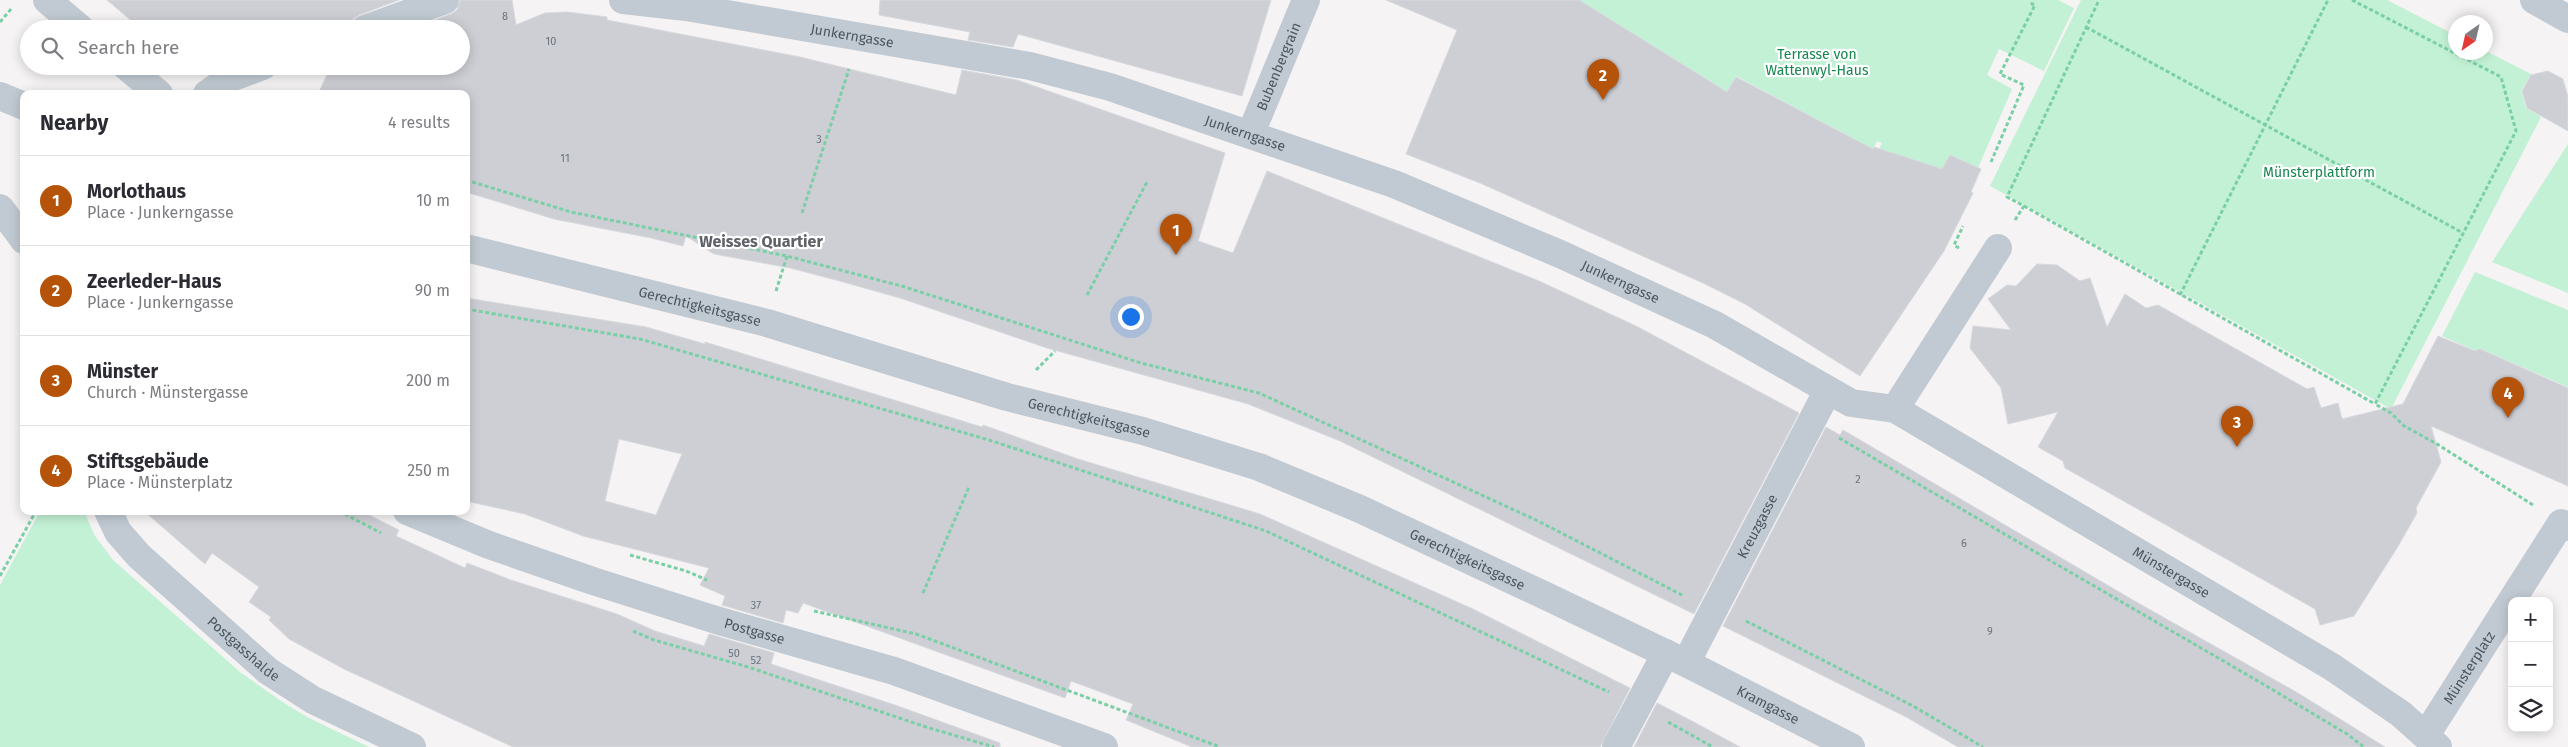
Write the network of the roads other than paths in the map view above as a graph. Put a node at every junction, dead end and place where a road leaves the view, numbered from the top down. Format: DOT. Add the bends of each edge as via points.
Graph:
graph roads {
  1 [pos="47,0"];
  2 [pos="445,0"];
  3 [pos="623,0"];
  4 [pos="1306,0"];
  5 [pos="2534,0"];
  6 [pos="2568,19"];
  7 [pos="70,20"];
  8 [pos="390,20"];
  9 [pos="137,75"];
  10 [pos="239,75"];
  11 [pos="154,90"];
  12 [pos="213,90"];
  13 [pos="0,96"];
  14 [pos="20,104"];
  15 [pos="1251,133"];
  16 [pos="0,208"];
  17 [pos="20,235"];
  18 [pos="1998,248"];
  19 [pos="470,249"];
  20 [pos="1828,390"];
  21 [pos="1895,409"];
  22 [pos="110,515"];
  23 [pos="417,515"];
  24 [pos="2564,525"];
  25 [pos="1676,658"];
  26 [pos="2432,741"];
  27 [pos="412,747"];
  28 [pos="1104,747"];
  29 [pos="1616,747"];
  30 [pos="1851,747"];
  1 -- 7 [label="street"];
  2 -- 8 [label="street"];
  3 -- 15 [label="street, Junkerngasse" via="686,7 1030,66 1110,87"];
  4 -- 15 [label="street, Bubenbergrain"];
  5 -- 6 [label="street"];
  9 -- 11 [label="street"];
  10 -- 12 [label="street"];
  13 -- 14 [label="street"];
  15 -- 20 [label="street, Junkerngasse" via="1394,184 1560,254 1715,325"];
  16 -- 17 [label="street"];
  18 -- 21 [label="street"];
  19 -- 25 [label="street, Gerechtigkeitsgasse" via="767,323 1259,467 1360,509"];
  20 -- 21 [label="street, Münstergasse" via="1852,403"];
  20 -- 25 [label="street, Kreuzgasse"];
  21 -- 26 [label="street, Münstergasse" via="2332,667 2401,714"];
  22 -- 27 [label="street, Postgasshalde" via="123,539 139,556 268,670 313,700"];
  23 -- 28 [label="street, Postgasse" via="489,545 593,581 894,671"];
  24 -- 26 [label="street, Münsterplatz"];
  25 -- 29 [label="street, Kreuzgasse"];
  25 -- 30 [label="street, Kramgasse"];
}
